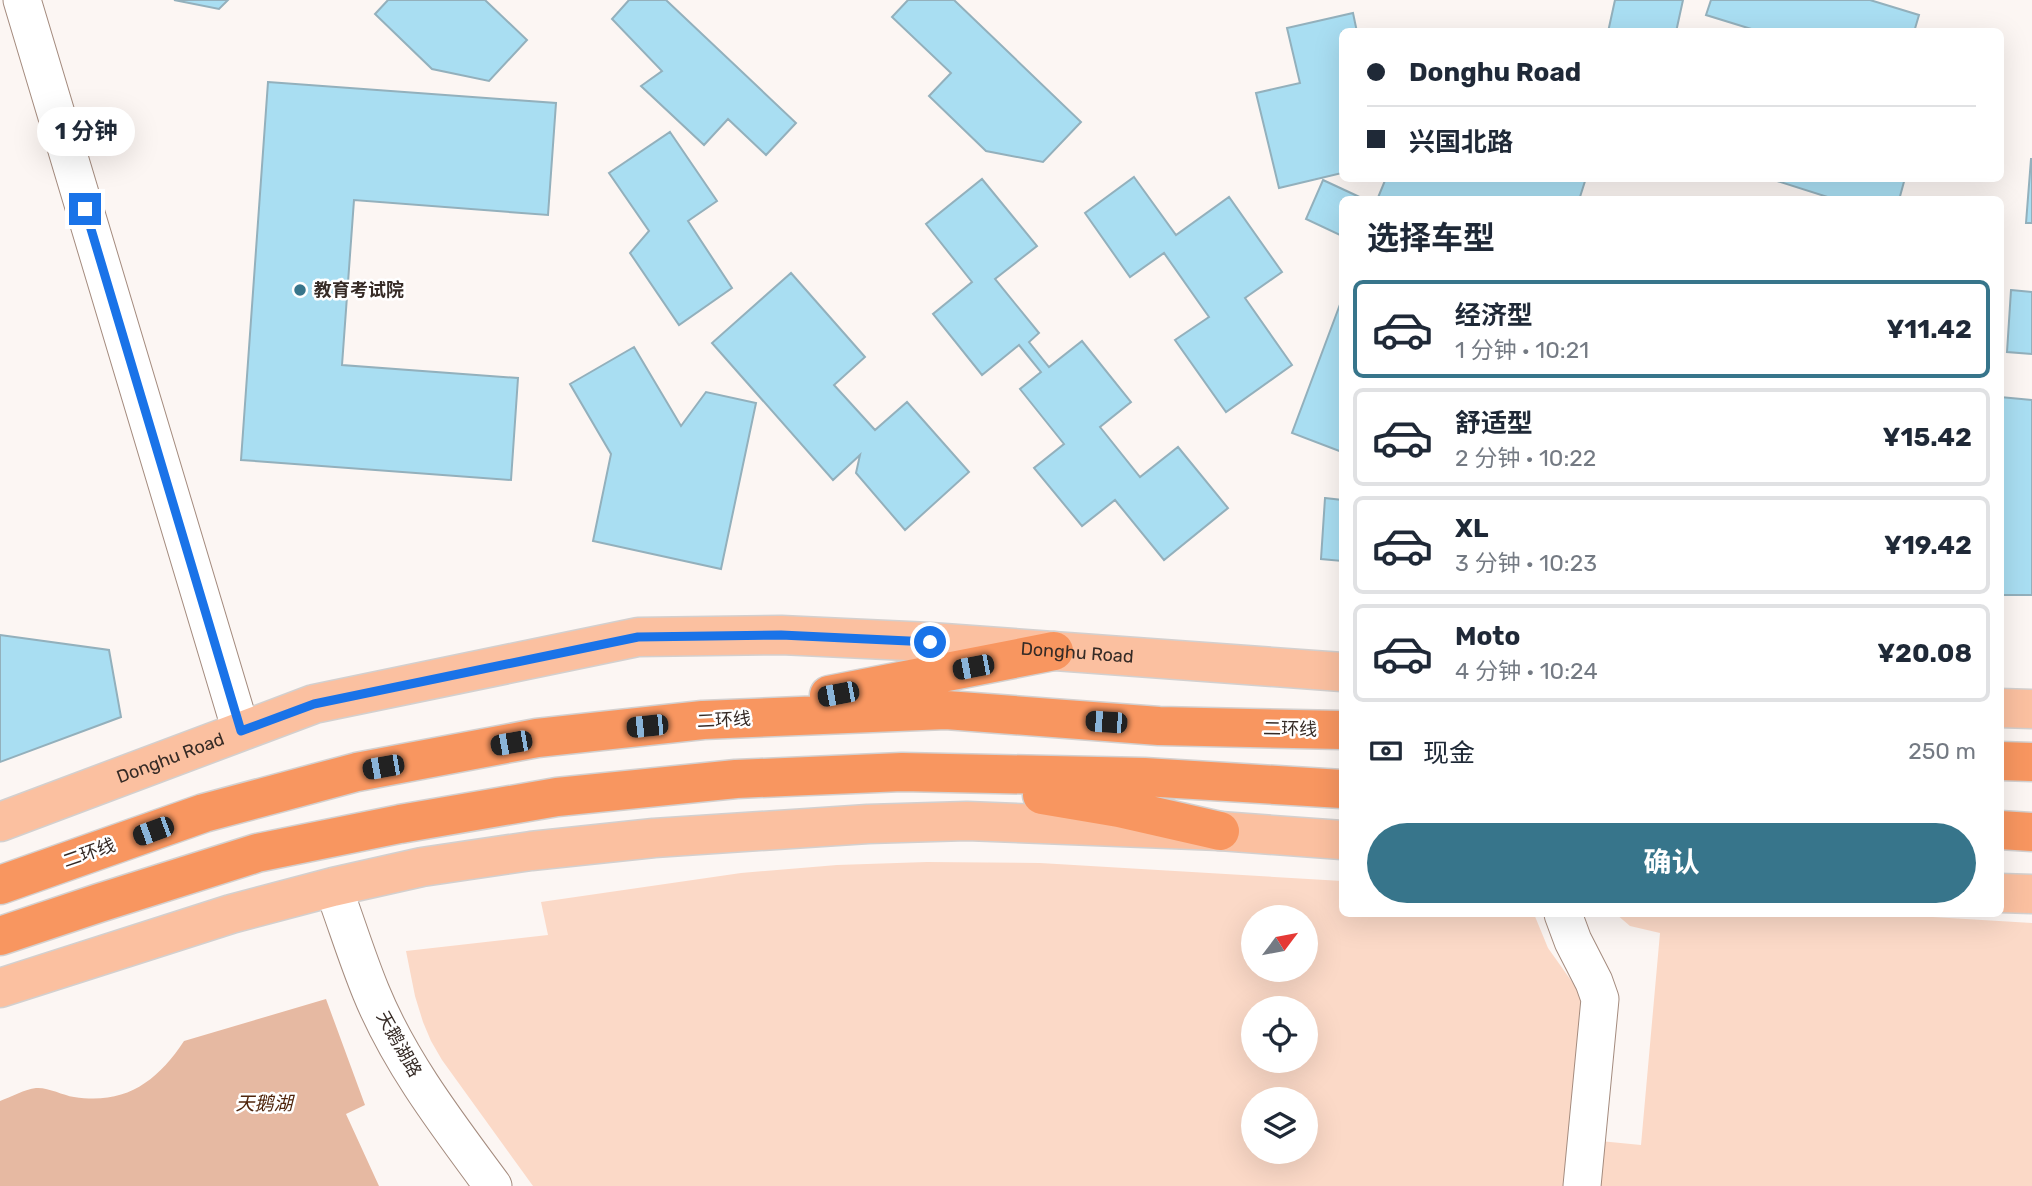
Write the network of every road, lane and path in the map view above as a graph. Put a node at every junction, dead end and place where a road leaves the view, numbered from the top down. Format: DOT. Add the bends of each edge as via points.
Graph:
graph roads {
  1 [pos="22,0"];
  2 [pos="1054,651"];
  3 [pos="1339,672"];
  4 [pos="2004,708"];
  5 [pos="2032,709"];
  6 [pos="702,720"];
  7 [pos="1339,730"];
  8 [pos="241,731"];
  9 [pos="2004,761"];
  10 [pos="2032,762"];
  11 [pos="736,779"];
  12 [pos="1339,789"];
  13 [pos="0,822"];
  14 [pos="2004,830"];
  15 [pos="1220,831"];
  16 [pos="2032,832"];
  17 [pos="1339,840"];
  18 [pos="0,885"];
  19 [pos="333,887"];
  20 [pos="2004,893"];
  21 [pos="2032,894"];
  22 [pos="1564,917"];
  23 [pos="0,936"];
  24 [pos="0,988"];
  25 [pos="493,1186"];
  26 [pos="1582,1186"];
  1 -- 8 [label="street"];
  2 -- 3 [label="main road, Donghu Road"];
  2 -- 6 [label="highway"];
  2 -- 8 [label="main road, Donghu Road" via="781,635 638,637 314,704"];
  4 -- 5 [label="main road"];
  6 -- 7 [label="highway, 二环线" via="946,710 1159,726"];
  6 -- 18 [label="highway, 二环线" via="537,738 357,772 204,813"];
  8 -- 13 [label="main road, Donghu Road"];
  9 -- 10 [label="highway"];
  11 -- 12 [label="highway" via="902,772 1144,777"];
  11 -- 15 [label="highway" via="1006,789"];
  11 -- 23 [label="highway" via="557,797 257,853"];
  14 -- 16 [label="highway"];
  15 -- 17 [label="main road"];
  15 -- 19 [label="main road" via="967,821 789,828 531,851 422,867"];
  19 -- 24 [label="main road" via="231,914"];
  19 -- 25 [label="street, 天鹅湖路" via="391,1032 415,1075"];
  20 -- 21 [label="main road"];
  22 -- 26 [label="street" via="1600,999"];
}
